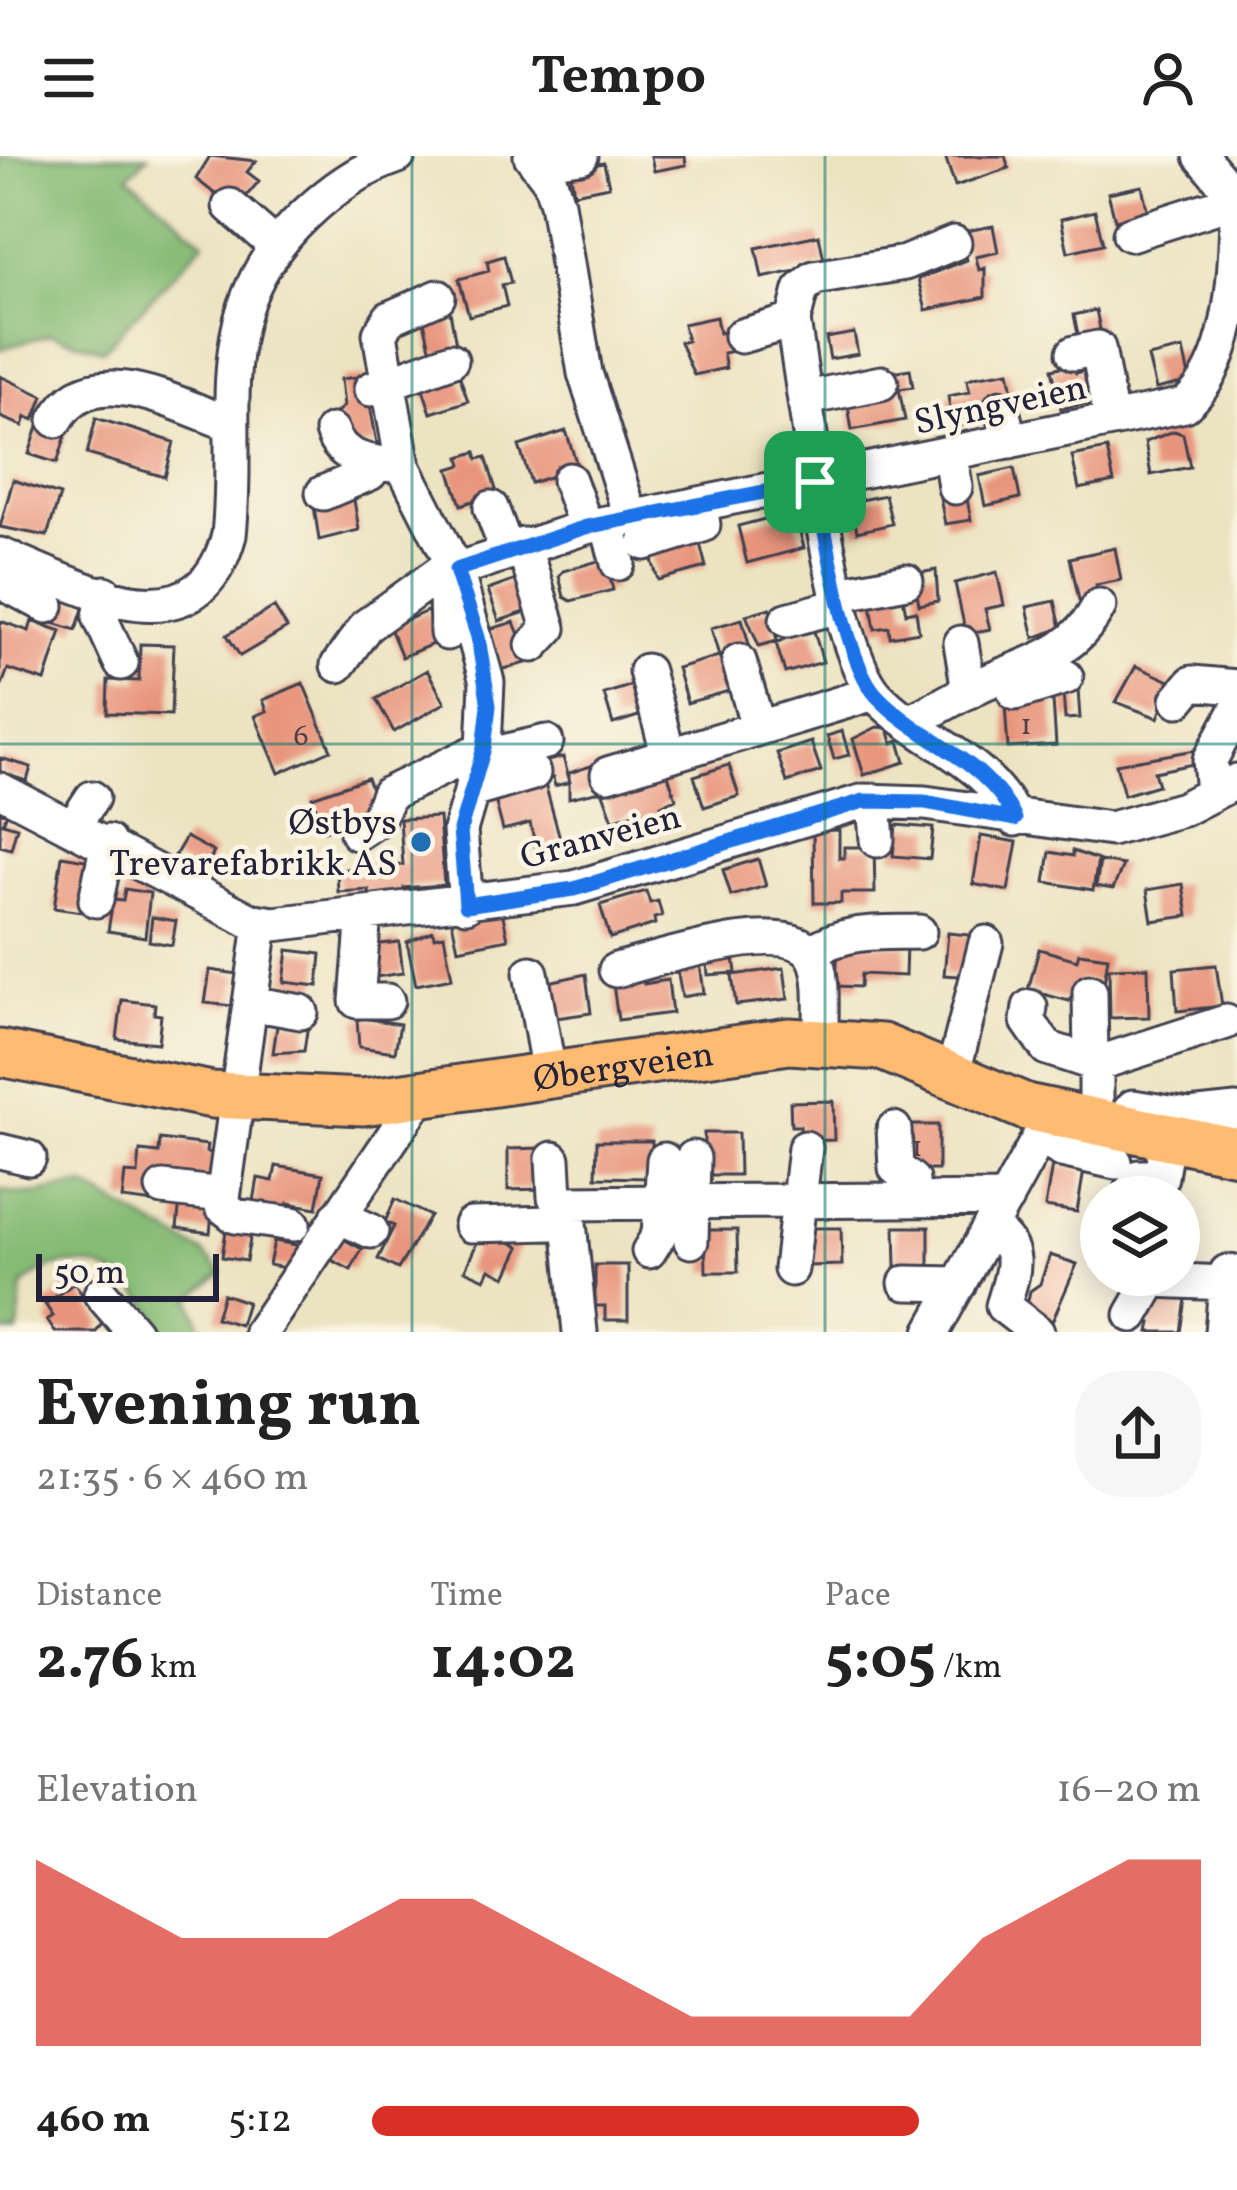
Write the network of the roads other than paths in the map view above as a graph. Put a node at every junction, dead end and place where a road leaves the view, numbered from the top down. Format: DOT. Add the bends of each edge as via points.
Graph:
graph roads {
  1 [pos="398,156"];
  2 [pos="581,156"];
  3 [pos="1201,156"];
  4 [pos="534,159"];
  5 [pos="1237,200"];
  6 [pos="230,206"];
  7 [pos="1237,219"];
  8 [pos="1130,234"];
  9 [pos="954,243"];
  10 [pos="276,247"];
  11 [pos="438,297"];
  12 [pos="793,321"];
  13 [pos="741,336"];
  14 [pos="1074,352"];
  15 [pos="452,360"];
  16 [pos="881,383"];
  17 [pos="380,387"];
  18 [pos="807,398"];
  19 [pos="1001,407"];
  20 [pos="56,420"];
  21 [pos="228,423"];
  22 [pos="1095,429"];
  23 [pos="332,431"];
  24 [pos="1010,441"];
  25 [pos="359,477"];
  26 [pos="569,480"];
  27 [pos="816,481"];
  28 [pos="491,508"];
  29 [pos="618,535"];
  30 [pos="515,547"];
  31 [pos="7,557"];
  32 [pos="455,569"];
  33 [pos="906,581"];
  34 [pos="105,592"];
  35 [pos="841,599"];
  36 [pos="47,606"];
  37 [pos="1099,606"];
  38 [pos="787,620"];
  39 [pos="447,633"];
  40 [pos="961,643"];
  41 [pos="532,645"];
  42 [pos="740,661"];
  43 [pos="122,663"];
  44 [pos="338,665"];
  45 [pos="646,671"];
  46 [pos="1066,677"];
  47 [pos="1237,687"];
  48 [pos="874,693"];
  49 [pos="963,695"];
  50 [pos="1178,700"];
  51 [pos="1237,710"];
  52 [pos="908,722"];
  53 [pos="758,727"];
  54 [pos="688,752"];
  55 [pos="483,753"];
  56 [pos="608,773"];
  57 [pos="0,790"];
  58 [pos="471,791"];
  59 [pos="1220,791"];
  60 [pos="874,801"];
  61 [pos="1015,819"];
  62 [pos="357,833"];
  63 [pos="877,840"];
  64 [pos="108,842"];
  65 [pos="96,900"];
  66 [pos="466,905"];
  67 [pos="364,913"];
  68 [pos="919,932"];
  69 [pos="270,933"];
  70 [pos="986,943"];
  71 [pos="812,952"];
  72 [pos="616,970"];
  73 [pos="531,974"];
  74 [pos="1090,992"];
  75 [pos="387,1001"];
  76 [pos="250,1003"];
  77 [pos="1030,1007"];
  78 [pos="302,1012"];
  79 [pos="1226,1022"];
  80 [pos="821,1041"];
  81 [pos="0,1053"];
  82 [pos="1094,1063"];
  83 [pos="952,1077"];
  84 [pos="550,1078"];
  85 [pos="241,1098"];
  86 [pos="419,1098"];
  87 [pos="1236,1111"];
  88 [pos="894,1129"];
  89 [pos="1084,1133"];
  90 [pos="1167,1138"];
  91 [pos="805,1148"];
  92 [pos="1237,1151"];
  93 [pos="553,1159"];
  94 [pos="678,1159"];
  95 [pos="1161,1176"];
  96 [pos="163,1188"];
  97 [pos="913,1199"];
  98 [pos="222,1200"];
  99 [pos="797,1202"];
  100 [pos="678,1203"];
  101 [pos="999,1213"];
  102 [pos="338,1216"];
  103 [pos="544,1222"];
  104 [pos="293,1224"];
  105 [pos="471,1225"];
  106 [pos="371,1231"];
  107 [pos="216,1240"];
  108 [pos="691,1241"];
  109 [pos="649,1251"];
  110 [pos="790,1269"];
  111 [pos="1231,1276"];
  112 [pos="906,1283"];
  113 [pos="958,1284"];
  114 [pos="101,1294"];
  115 [pos="1132,1315"];
  116 [pos="1001,1319"];
  117 [pos="134,1332"];
  118 [pos="261,1332"];
  119 [pos="580,1332"];
  120 [pos="932,1332"];
  121 [pos="1037,1332"];
  122 [pos="1222,1332"];
  1 -- 10 [label="street" via="337,186"];
  2 -- 4 [label="street"];
  3 -- 5 [label="street"];
  4 -- 29 [label="street" via="557,203"];
  5 -- 8 [label="street"];
  6 -- 10 [label="street"];
  7 -- 22 [label="street, Slyngveien" via="1234,279 1185,405"];
  9 -- 12 [label="street" via="904,263 814,278 801,290"];
  10 -- 21 [label="street" via="237,322"];
  11 -- 17 [label="street" via="383,324"];
  12 -- 13 [label="street"];
  12 -- 18 [label="street"];
  14 -- 22 [label="street" via="1098,348"];
  15 -- 17 [label="street"];
  16 -- 18 [label="street"];
  17 -- 25 [label="street"];
  18 -- 27 [label="street"];
  19 -- 24 [label="street"];
  20 -- 21 [label="street" via="82,392"];
  21 -- 34 [label="street" via="230,522 214,575 194,595 164,607"];
  22 -- 24 [label="street, Slyngveien"];
  23 -- 25 [label="street" via="357,459"];
  24 -- 27 [label="street, Slyngveien" via="953,470"];
  25 -- 32 [label="street"];
  26 -- 29 [label="street"];
  27 -- 29 [label="street, Slyngveien" via="700,505"];
  27 -- 35 [label="street"];
  28 -- 30 [label="street"];
  29 -- 30 [label="street, Slyngveien"];
  30 -- 32 [label="street, Slyngveien"];
  30 -- 41 [label="street" via="549,628"];
  31 -- 34 [label="street"];
  31 -- 36 [label="street" via="11,586"];
  32 -- 39 [label="street" via="446,591"];
  32 -- 44 [label="street, Slyngveien" via="366,626"];
  32 -- 55 [label="street" via="487,682"];
  33 -- 35 [label="street"];
  34 -- 43 [label="street" via="100,617"];
  35 -- 38 [label="street"];
  35 -- 48 [label="street"];
  37 -- 49 [label="street" via="1069,645"];
  40 -- 49 [label="street"];
  42 -- 53 [label="street"];
  45 -- 54 [label="street"];
  46 -- 49 [label="street" via="971,707"];
  47 -- 50 [label="street" via="1192,683"];
  48 -- 52 [label="street"];
  48 -- 53 [label="street" via="819,722"];
  49 -- 52 [label="street"];
  51 -- 59 [label="street" via="1218,737"];
  52 -- 61 [label="street" via="1003,792"];
  53 -- 54 [label="street"];
  54 -- 56 [label="street"];
  55 -- 58 [label="street"];
  55 -- 58 [label="street" via="540,757"];
  55 -- 62 [label="street" via="388,794 379,819"];
  57 -- 64 [label="street" via="35,792 84,811"];
  58 -- 66 [label="street" via="460,830"];
  59 -- 61 [label="street, Granveien" via="1127,831"];
  60 -- 61 [label="street, Granveien"];
  60 -- 63 [label="street"];
  60 -- 66 [label="street, Granveien" via="798,817 686,865"];
  64 -- 65 [label="street"];
  64 -- 69 [label="street" via="171,895"];
  66 -- 67 [label="street, Granveien" via="432,917"];
  67 -- 69 [label="street, Granveien"];
  67 -- 75 [label="street" via="357,1001"];
  68 -- 71 [label="street" via="830,938"];
  69 -- 76 [label="street"];
  70 -- 83 [label="street"];
  71 -- 72 [label="street" via="797,944 704,946"];
  71 -- 80 [label="street"];
  73 -- 84 [label="street"];
  74 -- 82 [label="street"];
  76 -- 78 [label="street"];
  76 -- 85 [label="street"];
  77 -- 82 [label="street" via="1028,1021 1047,1048"];
  79 -- 82 [label="street"];
  80 -- 83 [label="main road, Øbergveien" via="882,1047"];
  80 -- 84 [label="main road, Øbergveien"];
  81 -- 85 [label="main road, Øbergveien" via="136,1071"];
  82 -- 89 [label="street"];
  83 -- 89 [label="main road, Øbergveien"];
  84 -- 86 [label="main road, Øbergveien"];
  85 -- 86 [label="main road, Øbergveien"];
  85 -- 98 [label="street"];
  86 -- 102 [label="street"];
  87 -- 89 [label="street" via="1190,1116 1133,1107"];
  88 -- 97 [label="street" via="896,1168 912,1180"];
  89 -- 90 [label="main road, Øbergveien"];
  89 -- 101 [label="street"];
  90 -- 92 [label="main road, Øbergveien"];
  90 -- 95 [label="street"];
  91 -- 99 [label="street"];
  93 -- 103 [label="street" via="555,1197"];
  94 -- 100 [label="street"];
  96 -- 98 [label="street"];
  97 -- 99 [label="street"];
  97 -- 101 [label="street"];
  98 -- 104 [label="street" via="235,1216"];
  98 -- 107 [label="street"];
  99 -- 100 [label="street"];
  99 -- 110 [label="street"];
  100 -- 103 [label="street"];
  100 -- 108 [label="street"];
  100 -- 109 [label="street"];
  101 -- 113 [label="street"];
  101 -- 116 [label="street" via="1016,1261"];
  102 -- 106 [label="street"];
  102 -- 118 [label="street"];
  103 -- 105 [label="street"];
  103 -- 119 [label="street"];
  111 -- 115 [label="street" via="1152,1280"];
  111 -- 122 [label="street"];
  112 -- 113 [label="street"];
  113 -- 120 [label="street"];
  114 -- 117 [label="street"];
  116 -- 121 [label="street"];
}
